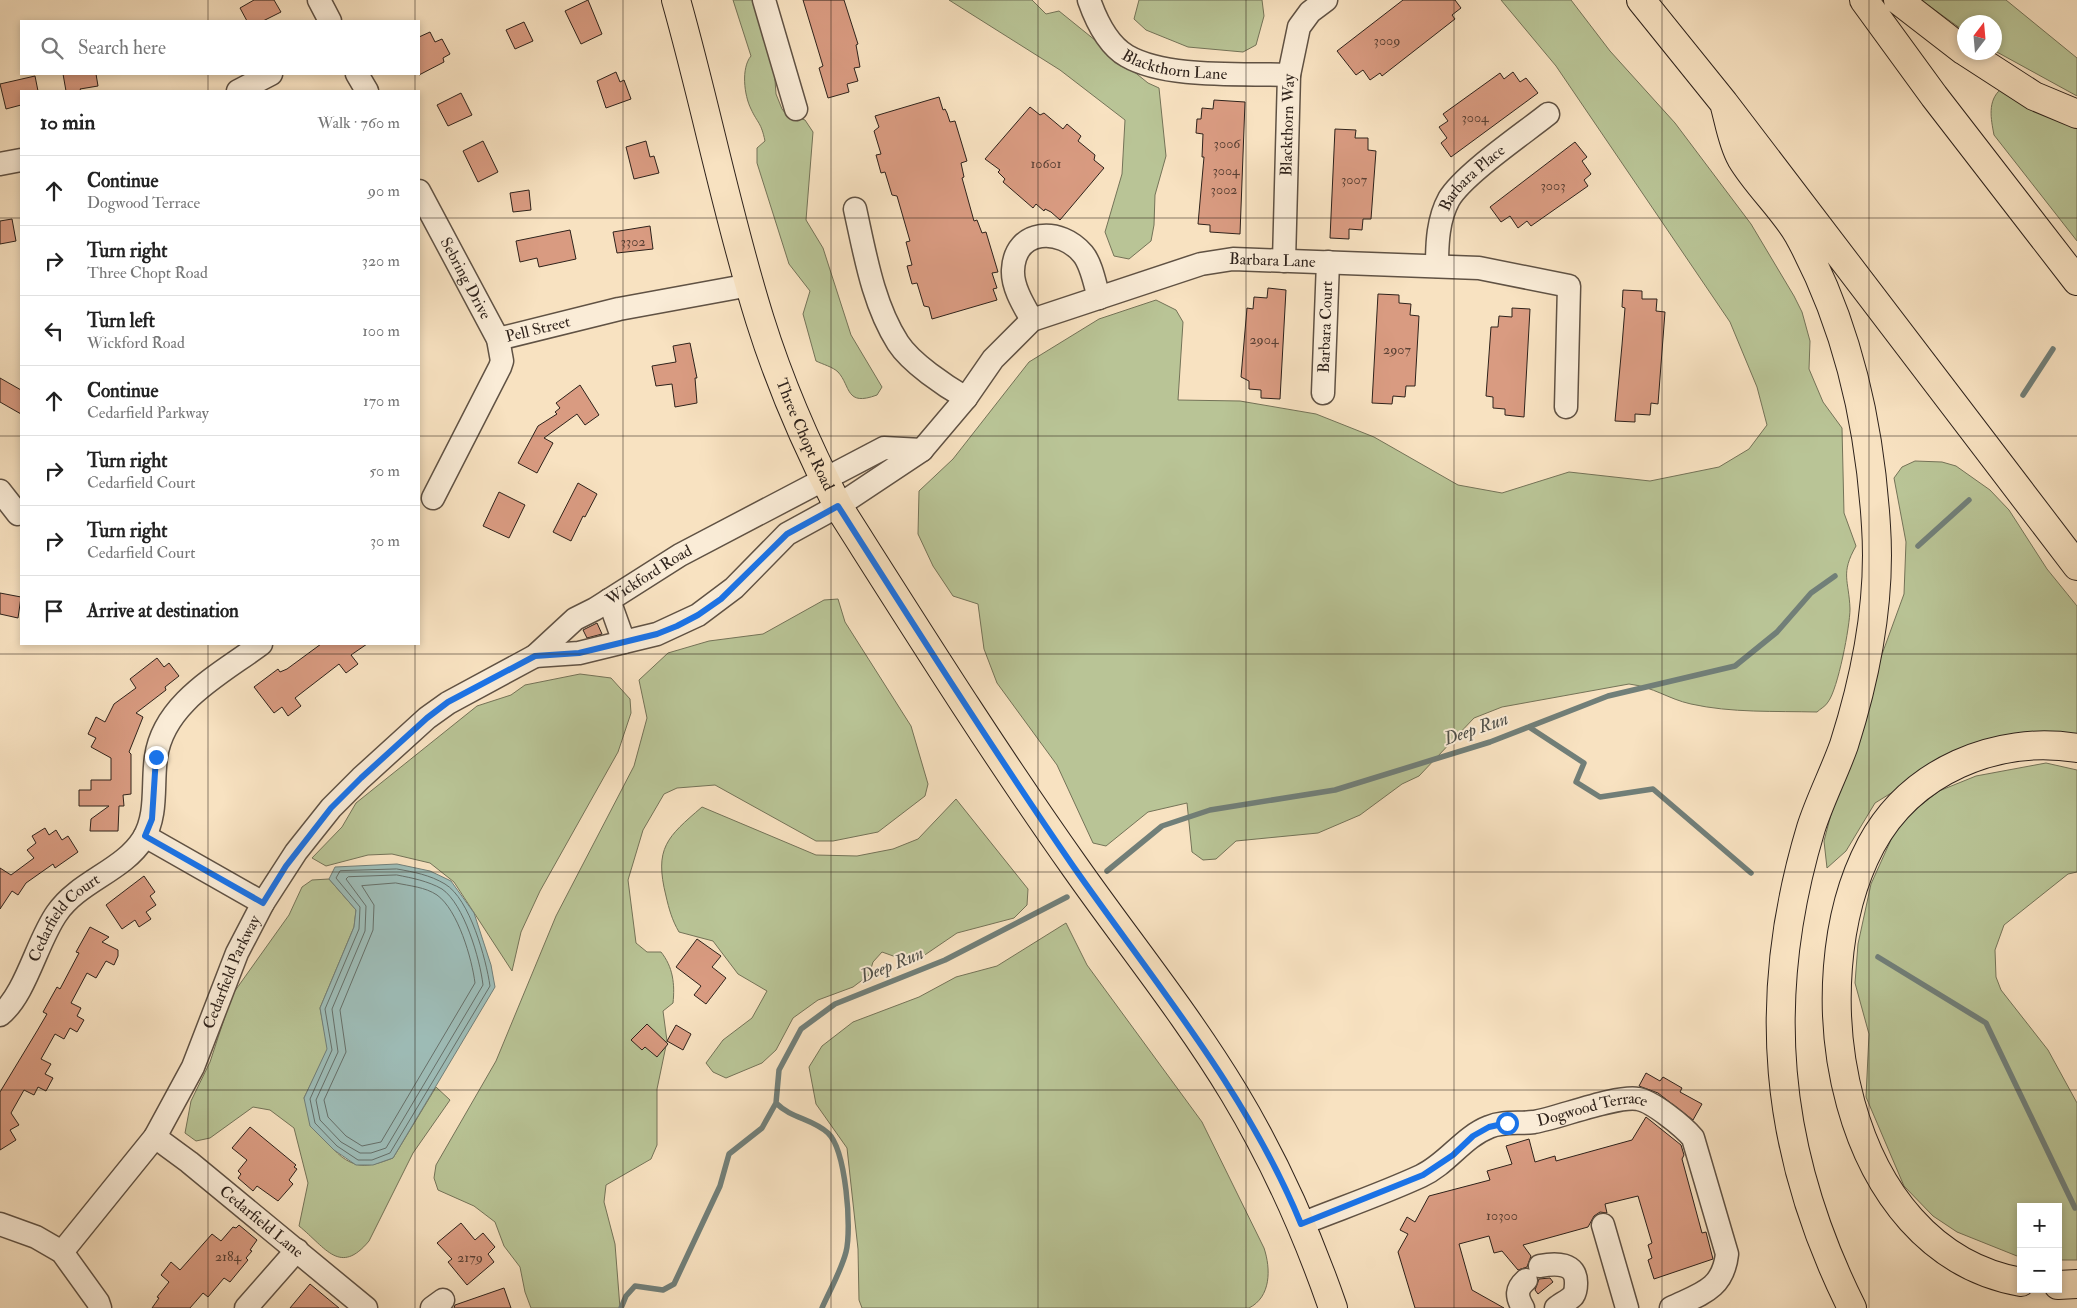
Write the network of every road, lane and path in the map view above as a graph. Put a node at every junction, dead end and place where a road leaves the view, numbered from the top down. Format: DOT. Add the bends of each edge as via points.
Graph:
graph roads {
  1 [pos="318,0"];
  2 [pos="676,0"];
  3 [pos="764,0"];
  4 [pos="1090,0"];
  5 [pos="1326,0"];
  6 [pos="1641,0"];
  7 [pos="1864,0"];
  8 [pos="1898,0"];
  9 [pos="329,20"];
  10 [pos="1957,45"];
  11 [pos="1978,60"];
  12 [pos="1289,74"];
  13 [pos="268,75"];
  14 [pos="359,75"];
  15 [pos="240,90"];
  16 [pos="366,90"];
  17 [pos="1724,103"];
  18 [pos="796,109"];
  19 [pos="1548,114"];
  20 [pos="2077,114"];
  21 [pos="20,160"];
  22 [pos="0,164"];
  23 [pos="420,193"];
  24 [pos="855,209"];
  25 [pos="1284,261"];
  26 [pos="1328,262"];
  27 [pos="1436,266"];
  28 [pos="2077,281"];
  29 [pos="750,285"];
  30 [pos="1100,298"];
  31 [pos="1032,320"];
  32 [pos="498,340"];
  33 [pos="1323,392"];
  34 [pos="966,398"];
  35 [pos="1566,407"];
  36 [pos="922,450"];
  37 [pos="825,481"];
  38 [pos="0,492"];
  39 [pos="433,498"];
  40 [pos="838,506"];
  41 [pos="18,514"];
  42 [pos="2077,566"];
  43 [pos="609,600"];
  44 [pos="624,642"];
  45 [pos="260,645"];
  46 [pos="535,656"];
  47 [pos="2077,748"];
  48 [pos="145,836"];
  49 [pos="263,903"];
  50 [pos="0,1015"];
  51 [pos="155,1137"];
  52 [pos="0,1224"];
  53 [pos="1301,1224"];
  54 [pos="1603,1226"];
  55 [pos="297,1250"];
  56 [pos="62,1252"];
  57 [pos="2017,1281"];
  58 [pos="2077,1284"];
  59 [pos="2062,1285"];
  60 [pos="100,1308"];
  61 [pos="246,1308"];
  62 [pos="366,1308"];
  63 [pos="1333,1308"];
  64 [pos="1523,1308"];
  65 [pos="1556,1308"];
  66 [pos="1627,1308"];
  67 [pos="1672,1308"];
  68 [pos="1852,1308"];
  1 -- 9 [label="street"];
  2 -- 29 [label="main road, Three Chopt Road"];
  3 -- 18 [label="street"];
  4 -- 12 [label="street, Blackthorn Lane" via="1097,20 1109,38 1127,55 1151,65 1175,71"];
  5 -- 12 [label="street, Blackthorn Way" via="1310,12 1299,27"];
  6 -- 17 [label="main road"];
  7 -- 28 [label="main road"];
  8 -- 10 [label="main road"];
  11 -- 20 [label="main road" via="2034,96"];
  12 -- 25 [label="street, Blackthorn Way"];
  13 -- 15 [label="street"];
  14 -- 16 [label="street"];
  17 -- 42 [label="main road"];
  17 -- 68 [label="main road" via="1740,156 1797,233 1829,303 1854,376 1863,415 1875,510 1875,591 1862,678 1844,745 1812,824 1796,882 1788,919 1780,1002 1781,1072 1802,1180 1830,1264"];
  19 -- 27 [label="street, Barbara Place" via="1464,181 1450,198 1442,215"];
  21 -- 22 [label="street"];
  23 -- 32 [label="street, Sebring Drive"];
  24 -- 34 [label="street" via="871,277 899,344 938,382"];
  25 -- 26 [label="street, Barbara Lane"];
  25 -- 30 [label="street, Barbara Lane" via="1233,259 1201,264"];
  26 -- 27 [label="street, Barbara Lane"];
  26 -- 33 [label="street, Barbara Court"];
  27 -- 35 [label="street, Barbara Lane" via="1479,268 1569,286"];
  29 -- 32 [label="street, Pell Street" via="619,310"];
  29 -- 37 [label="main road, Three Chopt Road" via="775,364"];
  30 -- 31 [label="street, Barbara Lane"];
  30 -- 31 [label="street" via="1084,255 1059,238 1048,234 1036,236 1019,249 1013,270 1019,297"];
  31 -- 34 [label="street, Barbara Lane" via="993,359"];
  32 -- 39 [label="street, Pell Street" via="500,367"];
  34 -- 36 [label="street, Barbara Lane"];
  36 -- 37 [label="street" via="884,448"];
  36 -- 40 [label="street, Barbara Lane"];
  37 -- 40 [label="main road, Three Chopt Road"];
  37 -- 43 [label="street, Wickford Road" via="680,555"];
  38 -- 41 [label="street"];
  40 -- 44 [label="street" via="787,534 734,588 698,615 657,634"];
  40 -- 53 [label="main road, Three Chopt Road" via="1074,866 1233,1091 1264,1146"];
  43 -- 44 [label="street, Wickford Road"];
  43 -- 46 [label="street, Cedarfield Parkway" via="562,629"];
  44 -- 46 [label="street, Cedarfield Parkway" via="579,653"];
  45 -- 48 [label="street, Cedarfield Court" via="173,713 161,732 152,819"];
  46 -- 49 [label="street, Cedarfield Parkway" via="448,702 427,718 331,808 296,852"];
  47 -- 57 [label="main road" via="2030,744 1979,754 1938,774 1910,795 1884,824 1859,872 1846,916 1838,963 1839,1047 1847,1087 1870,1156 1889,1190 1913,1224 1935,1243 1987,1272"];
  48 -- 49 [label="street"];
  48 -- 50 [label="street, Cedarfield Court" via="130,854 72,896 57,913 15,996"];
  49 -- 51 [label="street, Cedarfield Parkway" via="234,960 193,1067"];
  51 -- 55 [label="street, Cedarfield Lane"];
  51 -- 56 [label="street, Cedarfield Parkway"];
  52 -- 56 [label="street" via="36,1237"];
  53 -- 63 [label="main road, Three Chopt Road"];
  53 -- 67 [label="street, Dogwood Terrace" via="1423,1175 1489,1127 1533,1122 1638,1099 1682,1125 1693,1138 1727,1254 1726,1267 1712,1288"];
  54 -- 66 [label="street"];
  55 -- 61 [label="street"];
  55 -- 62 [label="street, Cedarfield Lane"];
  56 -- 60 [label="street"];
  58 -- 59 [label="main road"];
  64 -- 65 [label="street" via="1519,1286 1533,1273 1554,1263 1572,1269 1576,1285 1573,1295"];
}
